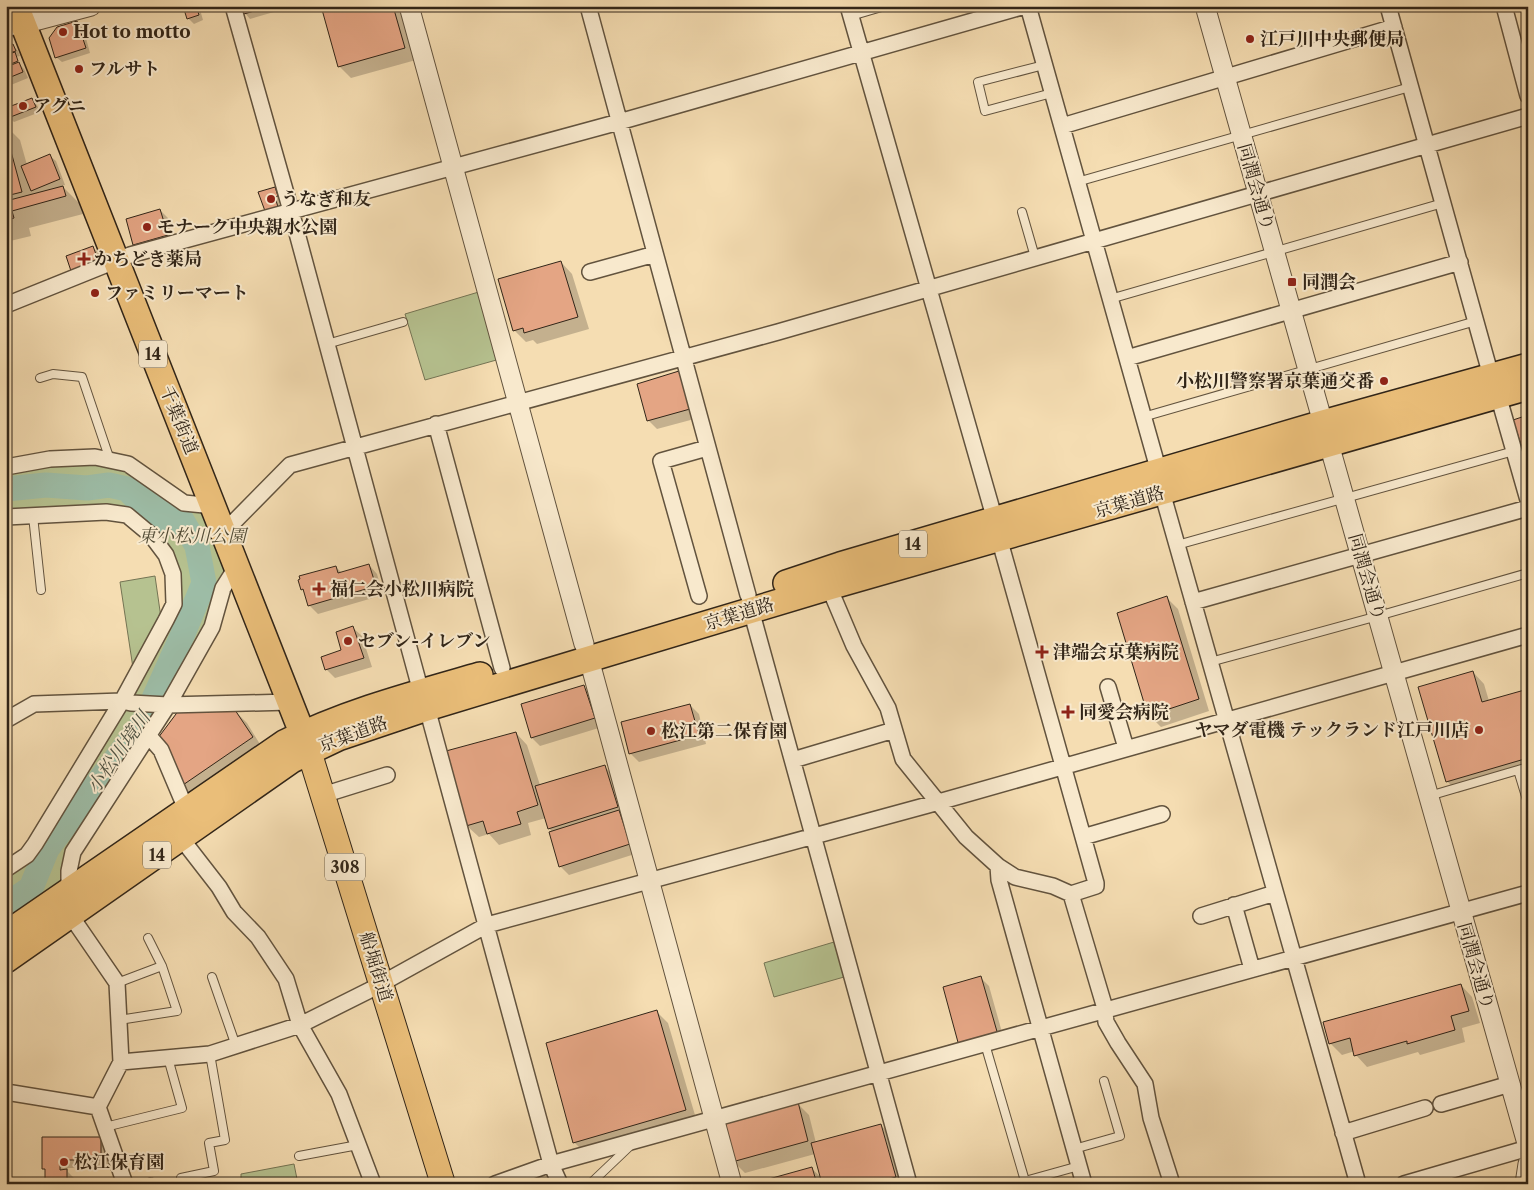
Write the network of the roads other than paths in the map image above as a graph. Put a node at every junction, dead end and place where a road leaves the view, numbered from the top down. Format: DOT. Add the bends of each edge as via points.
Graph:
graph roads {
  1 [pos="91,6"];
  2 [pos="233,6"];
  3 [pos="409,6"];
  4 [pos="588,6"];
  5 [pos="885,6"];
  6 [pos="1027,6"];
  7 [pos="1205,6"];
  8 [pos="1388,6"];
  9 [pos="1504,6"];
  10 [pos="849,11"];
  11 [pos="15,20"];
  12 [pos="1394,27"];
  13 [pos="861,53"];
  14 [pos="1044,65"];
  15 [pos="1225,77"];
  16 [pos="1410,87"];
  17 [pos="1052,93"];
  18 [pos="1528,96"];
  19 [pos="1528,116"];
  20 [pos="619,122"];
  21 [pos="1062,126"];
  22 [pos="1242,135"];
  23 [pos="1427,146"];
  24 [pos="455,168"];
  25 [pos="1077,182"];
  26 [pos="1258,193"];
  27 [pos="1443,204"];
  28 [pos="291,211"];
  29 [pos="1022,212"];
  30 [pos="1094,240"];
  31 [pos="1275,252"];
  32 [pos="655,254"];
  33 [pos="1035,257"];
  34 [pos="115,260"];
  35 [pos="1460,262"];
  36 [pos="590,272"];
  37 [pos="927,288"];
  38 [pos="1110,299"];
  39 [pos="6,305"];
  40 [pos="1292,311"];
  41 [pos="1476,321"];
  42 [pos="403,322"];
  43 [pos="327,344"];
  44 [pos="682,357"];
  45 [pos="1127,358"];
  46 [pos="1528,366"];
  47 [pos="1308,369"];
  48 [pos="40,378"];
  49 [pos="1495,386"];
  50 [pos="1528,386"];
  51 [pos="519,402"];
  52 [pos="1143,417"];
  53 [pos="436,424"];
  54 [pos="1326,434"];
  55 [pos="355,446"];
  56 [pos="707,448"];
  57 [pos="1514,451"];
  58 [pos="110,460"];
  59 [pos="6,467"];
  60 [pos="1160,482"];
  61 [pos="1344,498"];
  62 [pos="1528,500"];
  63 [pos="214,506"];
  64 [pos="1528,508"];
  65 [pos="33,516"];
  66 [pos="6,517"];
  67 [pos="997,529"];
  68 [pos="224,532"];
  69 [pos="1177,545"];
  70 [pos="1361,556"];
  71 [pos="237,566"];
  72 [pos="1528,573"];
  73 [pos="829,587"];
  74 [pos="41,590"];
  75 [pos="699,596"];
  76 [pos="1193,602"];
  77 [pos="750,603"];
  78 [pos="1378,616"];
  79 [pos="1528,635"];
  80 [pos="586,652"];
  81 [pos="1210,662"];
  82 [pos="502,668"];
  83 [pos="1394,673"];
  84 [pos="1108,686"];
  85 [pos="424,700"];
  86 [pos="126,702"];
  87 [pos="290,702"];
  88 [pos="164,705"];
  89 [pos="6,720"];
  90 [pos="1226,720"];
  91 [pos="894,730"];
  92 [pos="148,735"];
  93 [pos="306,742"];
  94 [pos="1126,748"];
  95 [pos="793,760"];
  96 [pos="1063,766"];
  97 [pos="1528,767"];
  98 [pos="1518,770"];
  99 [pos="387,775"];
  100 [pos="323,795"];
  101 [pos="1428,796"];
  102 [pos="938,802"];
  103 [pos="1528,803"];
  104 [pos="186,809"];
  105 [pos="1162,814"];
  106 [pos="814,837"];
  107 [pos="1083,837"];
  108 [pos="181,838"];
  109 [pos="998,866"];
  110 [pos="6,869"];
  111 [pos="649,881"];
  112 [pos="69,891"];
  113 [pos="1275,893"];
  114 [pos="1528,893"];
  115 [pos="1071,894"];
  116 [pos="1234,905"];
  117 [pos="1461,911"];
  118 [pos="70,916"];
  119 [pos="1201,916"];
  120 [pos="487,925"];
  121 [pos="6,934"];
  122 [pos="148,938"];
  123 [pos="1294,958"];
  124 [pos="6,960"];
  125 [pos="162,966"];
  126 [pos="1252,970"];
  127 [pos="212,977"];
  128 [pos="117,982"];
  129 [pos="381,984"];
  130 [pos="1104,1011"];
  131 [pos="119,1020"];
  132 [pos="300,1025"];
  133 [pos="1041,1028"];
  134 [pos="985,1044"];
  135 [pos="236,1046"];
  136 [pos="210,1054"];
  137 [pos="168,1058"];
  138 [pos="121,1062"];
  139 [pos="879,1074"];
  140 [pos="1104,1081"];
  141 [pos="1510,1084"];
  142 [pos="6,1092"];
  143 [pos="1441,1104"];
  144 [pos="98,1107"];
  145 [pos="1425,1108"];
  146 [pos="714,1120"];
  147 [pos="105,1127"];
  148 [pos="1344,1133"];
  149 [pos="637,1140"];
  150 [pos="358,1145"];
  151 [pos="1528,1148"];
  152 [pos="1074,1149"];
  153 [pos="299,1156"];
  154 [pos="550,1164"];
  155 [pos="1528,1164"];
  156 [pos="1079,1166"];
  157 [pos="181,1178"];
  158 [pos="125,1184"];
  159 [pos="373,1184"];
  160 [pos="443,1184"];
  161 [pos="495,1184"];
  162 [pos="560,1184"];
  163 [pos="590,1184"];
  164 [pos="732,1184"];
  165 [pos="910,1184"];
  166 [pos="1084,1184"];
  167 [pos="1172,1184"];
  168 [pos="1358,1184"];
  169 [pos="1404,1184"];
  170 [pos="1525,1184"];
  1 -- 11 [label="street"];
  2 -- 28 [label="street"];
  3 -- 24 [label="street"];
  4 -- 20 [label="street"];
  5 -- 10 [label="lane"];
  6 -- 13 [label="street"];
  6 -- 14 [label="street"];
  7 -- 15 [label="street, 同潤会通り"];
  8 -- 12 [label="street"];
  9 -- 18 [label="street"];
  10 -- 13 [label="street"];
  11 -- 34 [label="highway, 千葉街道 / 14"];
  12 -- 15 [label="street"];
  12 -- 16 [label="street"];
  13 -- 20 [label="street"];
  13 -- 37 [label="street"];
  14 -- 17 [label="street"];
  14 -- 17 [label="lane" via="978,82 985,111"];
  15 -- 21 [label="street"];
  15 -- 22 [label="street, 同潤会通り"];
  16 -- 22 [label="lane"];
  16 -- 23 [label="street"];
  17 -- 21 [label="street"];
  19 -- 23 [label="street"];
  20 -- 24 [label="street"];
  20 -- 32 [label="street"];
  21 -- 25 [label="street"];
  22 -- 25 [label="lane"];
  22 -- 26 [label="street, 同潤会通り"];
  23 -- 26 [label="street"];
  23 -- 27 [label="street"];
  24 -- 28 [label="street"];
  24 -- 51 [label="street"];
  25 -- 30 [label="street"];
  26 -- 30 [label="street"];
  26 -- 31 [label="street, 同潤会通り"];
  27 -- 31 [label="lane"];
  27 -- 35 [label="street"];
  28 -- 34 [label="street"];
  28 -- 43 [label="street"];
  29 -- 33 [label="lane"];
  30 -- 33 [label="street"];
  30 -- 38 [label="street"];
  31 -- 38 [label="lane"];
  31 -- 40 [label="street, 同潤会通り"];
  32 -- 36 [label="street"];
  32 -- 44 [label="street"];
  33 -- 37 [label="street"];
  34 -- 39 [label="street"];
  34 -- 63 [label="highway, 千葉街道 / 14"];
  35 -- 40 [label="street"];
  35 -- 41 [label="street"];
  37 -- 44 [label="street"];
  37 -- 67 [label="street"];
  38 -- 45 [label="street"];
  40 -- 45 [label="street"];
  40 -- 47 [label="street, 同潤会通り"];
  41 -- 47 [label="lane"];
  41 -- 49 [label="street"];
  42 -- 43 [label="lane"];
  43 -- 55 [label="street"];
  44 -- 51 [label="street"];
  44 -- 56 [label="street"];
  45 -- 52 [label="street"];
  46 -- 49 [label="highway, 京葉道路 / 14"];
  47 -- 52 [label="lane"];
  47 -- 54 [label="street, 同潤会通り"];
  48 -- 58 [label="lane" via="53,374 82,376"];
  49 -- 50 [label="highway, 京葉道路 / 14"];
  49 -- 54 [label="highway, 京葉道路 / 14"];
  49 -- 57 [label="street"];
  51 -- 53 [label="street"];
  51 -- 80 [label="street"];
  52 -- 60 [label="street"];
  53 -- 55 [label="street"];
  53 -- 82 [label="street"];
  54 -- 60 [label="highway, 京葉道路 / 14"];
  54 -- 61 [label="street, 同潤会通り"];
  55 -- 68 [label="street" via="290,465"];
  55 -- 85 [label="street"];
  56 -- 75 [label="street" via="661,461"];
  56 -- 77 [label="street"];
  57 -- 61 [label="lane"];
  57 -- 62 [label="street"];
  58 -- 59 [label="street" via="95,457 50,459"];
  58 -- 63 [label="street" via="128,464 184,503"];
  60 -- 67 [label="highway, 京葉道路 / 14"];
  60 -- 69 [label="street"];
  61 -- 69 [label="lane"];
  61 -- 70 [label="street, 同潤会通り"];
  63 -- 68 [label="highway, 千葉街道 / 14"];
  64 -- 70 [label="street"];
  65 -- 66 [label="street"];
  65 -- 74 [label="lane"];
  65 -- 86 [label="street" via="106,512 127,516 151,535 166,555 173,574 174,604"];
  67 -- 73 [label="highway, 京葉道路 / 14"];
  67 -- 77 [label="highway, 京葉道路 / 14" via="840,565"];
  67 -- 96 [label="street"];
  68 -- 71 [label="highway, 千葉街道 / 14"];
  69 -- 76 [label="street"];
  70 -- 76 [label="street"];
  70 -- 78 [label="street, 同潤会通り"];
  71 -- 87 [label="highway, 千葉街道 / 14"];
  71 -- 88 [label="street" via="223,588 212,627"];
  72 -- 78 [label="lane"];
  73 -- 77 [label="highway, 京葉道路 / 14"];
  73 -- 91 [label="street" via="854,646 888,708"];
  76 -- 81 [label="street"];
  77 -- 80 [label="highway, 京葉道路 / 14"];
  77 -- 95 [label="street"];
  78 -- 81 [label="lane"];
  78 -- 83 [label="street, 同潤会通り"];
  79 -- 83 [label="street"];
  80 -- 82 [label="highway, 京葉道路 / 14"];
  80 -- 85 [label="highway, 京葉道路 / 14"];
  80 -- 111 [label="street"];
  81 -- 90 [label="street"];
  82 -- 85 [label="highway, 京葉道路 / 14"];
  83 -- 90 [label="street"];
  83 -- 101 [label="street, 同潤会通り"];
  84 -- 94 [label="street"];
  85 -- 93 [label="highway, 京葉道路 / 14" via="332,722"];
  85 -- 120 [label="street"];
  86 -- 88 [label="street"];
  86 -- 89 [label="street" via="34,704"];
  86 -- 110 [label="street" via="35,844 27,855"];
  87 -- 88 [label="street"];
  87 -- 93 [label="highway, 千葉街道 / 14"];
  88 -- 92 [label="street"];
  90 -- 94 [label="street"];
  90 -- 113 [label="street"];
  91 -- 95 [label="street"];
  91 -- 102 [label="street" via="903,759"];
  92 -- 104 [label="street" via="160,750"];
  92 -- 112 [label="street" via="73,852 68,871"];
  93 -- 100 [label="main road, 船堀街道 / 308"];
  93 -- 104 [label="highway, 京葉道路 / 14" via="278,747"];
  93 -- 108 [label="highway, 京葉道路 / 14" via="271,774"];
  94 -- 96 [label="street"];
  95 -- 106 [label="street"];
  96 -- 102 [label="street"];
  96 -- 107 [label="street"];
  97 -- 98 [label="lane"];
  98 -- 101 [label="lane"];
  98 -- 103 [label="lane"];
  99 -- 100 [label="street"];
  100 -- 129 [label="main road, 船堀街道 / 308"];
  101 -- 117 [label="street, 同潤会通り"];
  102 -- 106 [label="street"];
  102 -- 109 [label="street" via="966,837"];
  104 -- 112 [label="highway, 京葉道路 / 14"];
  105 -- 107 [label="street"];
  106 -- 111 [label="street"];
  106 -- 139 [label="street"];
  107 -- 115 [label="street" via="1096,886"];
  108 -- 118 [label="highway, 京葉道路 / 14"];
  108 -- 132 [label="street" via="220,887 234,912 258,937 286,979"];
  109 -- 115 [label="street" via="1013,876"];
  109 -- 133 [label="street" via="999,880"];
  111 -- 120 [label="street"];
  111 -- 146 [label="street"];
  112 -- 121 [label="highway, 京葉道路 / 14"];
  113 -- 116 [label="street"];
  113 -- 123 [label="street"];
  114 -- 117 [label="street"];
  115 -- 130 [label="street"];
  116 -- 119 [label="street"];
  116 -- 126 [label="street"];
  117 -- 123 [label="street"];
  117 -- 141 [label="street, 同潤会通り"];
  118 -- 124 [label="highway, 京葉道路 / 14"];
  118 -- 128 [label="street"];
  120 -- 129 [label="street"];
  120 -- 154 [label="street"];
  122 -- 125 [label="lane"];
  123 -- 126 [label="street"];
  123 -- 148 [label="street"];
  125 -- 128 [label="lane"];
  125 -- 131 [label="lane" via="177,1012"];
  126 -- 130 [label="street"];
  127 -- 135 [label="lane"];
  128 -- 131 [label="street"];
  129 -- 132 [label="street"];
  129 -- 160 [label="main road, 船堀街道 / 308"];
  130 -- 133 [label="street"];
  130 -- 167 [label="street" via="1106,1022 1145,1084 1151,1118"];
  131 -- 138 [label="street"];
  132 -- 135 [label="street"];
  132 -- 150 [label="street" via="338,1094"];
  133 -- 134 [label="street"];
  133 -- 152 [label="street"];
  134 -- 139 [label="street"];
  134 -- 156 [label="lane" via="1025,1181"];
  135 -- 136 [label="street"];
  136 -- 137 [label="street"];
  136 -- 157 [label="lane" via="225,1140 209,1143 214,1171"];
  137 -- 138 [label="street"];
  137 -- 147 [label="lane" via="182,1108"];
  138 -- 144 [label="street"];
  139 -- 146 [label="street"];
  139 -- 165 [label="street"];
  140 -- 152 [label="lane" via="1120,1136"];
  141 -- 143 [label="street"];
  141 -- 151 [label="street, 同潤会通り"];
  142 -- 144 [label="street"];
  144 -- 147 [label="street"];
  145 -- 148 [label="street"];
  146 -- 149 [label="street"];
  146 -- 164 [label="street"];
  147 -- 158 [label="street"];
  148 -- 168 [label="street"];
  149 -- 154 [label="street"];
  149 -- 163 [label="lane"];
  150 -- 153 [label="lane"];
  150 -- 159 [label="street"];
  151 -- 169 [label="street"];
  152 -- 156 [label="street"];
  154 -- 161 [label="street"];
  154 -- 162 [label="street"];
  155 -- 170 [label="street"];
  156 -- 166 [label="street"];
}
